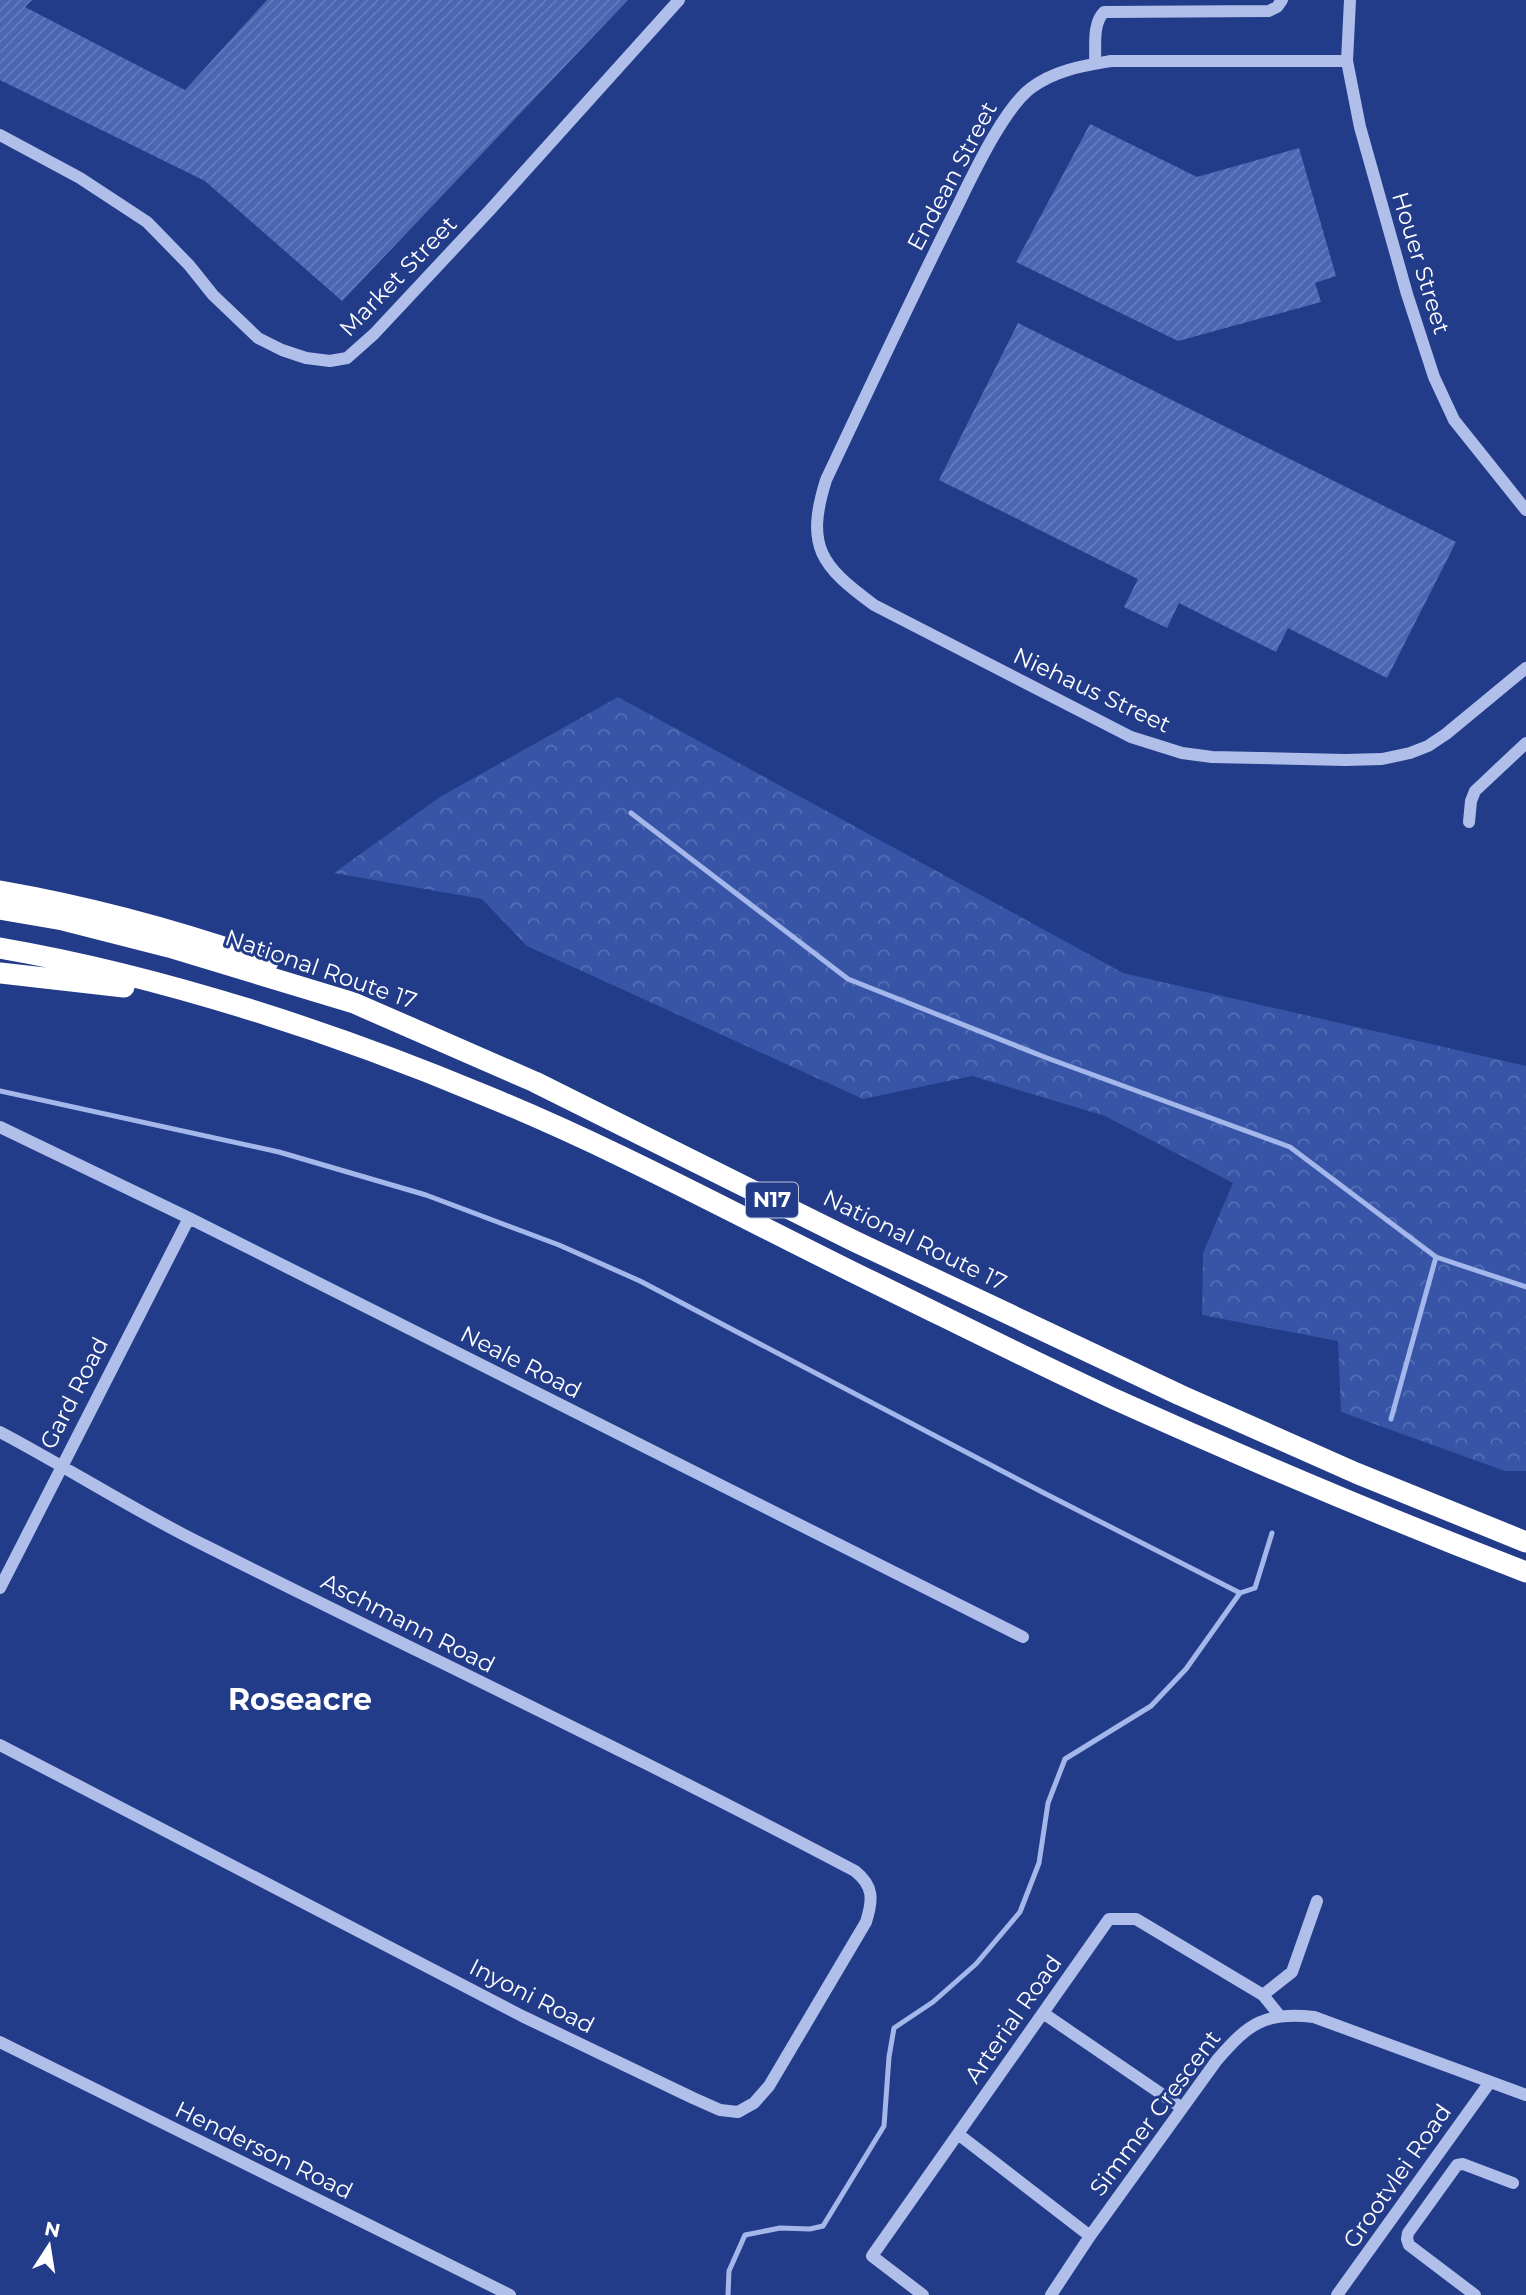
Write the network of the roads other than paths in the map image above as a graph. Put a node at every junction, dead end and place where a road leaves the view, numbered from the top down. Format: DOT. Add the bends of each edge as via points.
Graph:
graph roads {
  1 [pos="679,0"];
  2 [pos="1282,0"];
  3 [pos="1350,0"];
  4 [pos="1347,61"];
  5 [pos="1095,63"];
  6 [pos="0,135"];
  7 [pos="1526,510"];
  8 [pos="820,547"];
  9 [pos="1526,668"];
  10 [pos="1526,743"];
  11 [pos="1469,822"];
  12 [pos="0,891"];
  13 [pos="0,909"];
  14 [pos="0,948"];
  15 [pos="0,972"];
  16 [pos="196,995"];
  17 [pos="354,1003"];
  18 [pos="0,1127"];
  19 [pos="188,1218"];
  20 [pos="0,1432"];
  21 [pos="62,1465"];
  22 [pos="1526,1542"];
  23 [pos="1526,1572"];
  24 [pos="0,1588"];
  25 [pos="1023,1637"];
  26 [pos="0,1745"];
  27 [pos="802,1843"];
  28 [pos="1317,1902"];
  29 [pos="1263,1995"];
  30 [pos="1043,2013"];
  31 [pos="1279,2015"];
  32 [pos="0,2042"];
  33 [pos="1490,2082"];
  34 [pos="1526,2095"];
  35 [pos="1182,2108"];
  36 [pos="958,2134"];
  37 [pos="1513,2183"];
  38 [pos="1090,2236"];
  39 [pos="510,2295"];
  40 [pos="923,2295"];
  41 [pos="1051,2295"];
  42 [pos="1338,2295"];
  43 [pos="1475,2295"];
  1 -- 6 [label="street, Market Street" via="490,210 347,358 306,358 258,338 146,222 80,178"];
  2 -- 5 [label="street" via="1269,11 1104,12 1096,27"];
  3 -- 4 [label="street, Houer Street"];
  4 -- 5 [label="street, Endean Street"];
  4 -- 7 [label="street, Houer Street" via="1376,187 1434,377 1454,420"];
  5 -- 8 [label="street, Endean Street" via="1054,73 1030,89 1012,107 968,184 826,480 818,505"];
  8 -- 9 [label="street, Niehaus Street" via="828,567 874,605 1131,737 1182,753 1244,760 1382,759 1410,753 1446,734"];
  10 -- 11 [label="street" via="1475,791"];
  12 -- 17 [label="highway" via="103,911 203,939 287,969"];
  13 -- 17 [label="highway, National Route 17 / N17" via="169,947"];
  14 -- 16 [label="highway, N17"];
  15 -- 16 [label="highway"];
  16 -- 23 [label="highway, N17" via="373,1052 486,1096 1119,1401"];
  17 -- 22 [label="highway, National Route 17 / N17" via="535,1082 854,1241 1180,1395"];
  18 -- 19 [label="street, Neale Road"];
  19 -- 21 [label="street, Gard Road"];
  19 -- 25 [label="street, Neale Road"];
  20 -- 21 [label="street, Aschmann Road"];
  21 -- 24 [label="street, Gard Road"];
  21 -- 27 [label="street, Aschmann Road" via="206,1547"];
  26 -- 27 [label="street, Inyoni Road" via="522,2016 729,2113 754,2104 769,2086 871,1907 864,1879"];
  28 -- 29 [label="street" via="1292,1972"];
  29 -- 30 [label="street, Arterial Road" via="1136,1919 1109,1919"];
  29 -- 31 [label="street, Arterial Road"];
  30 -- 35 [label="street"];
  30 -- 36 [label="street, Arterial Road"];
  31 -- 33 [label="street" via="1336,2023"];
  31 -- 35 [label="street, Simmer Crescent" via="1231,2044"];
  32 -- 39 [label="street, Henderson Road"];
  33 -- 34 [label="street"];
  33 -- 42 [label="street, Grootvlei Road"];
  35 -- 38 [label="street, Simmer Crescent"];
  36 -- 38 [label="street"];
  36 -- 40 [label="street, Arterial Road" via="872,2256"];
  37 -- 43 [label="street" via="1457,2165 1408,2233 1409,2245"];
  38 -- 41 [label="street, Simmer Crescent"];
}
